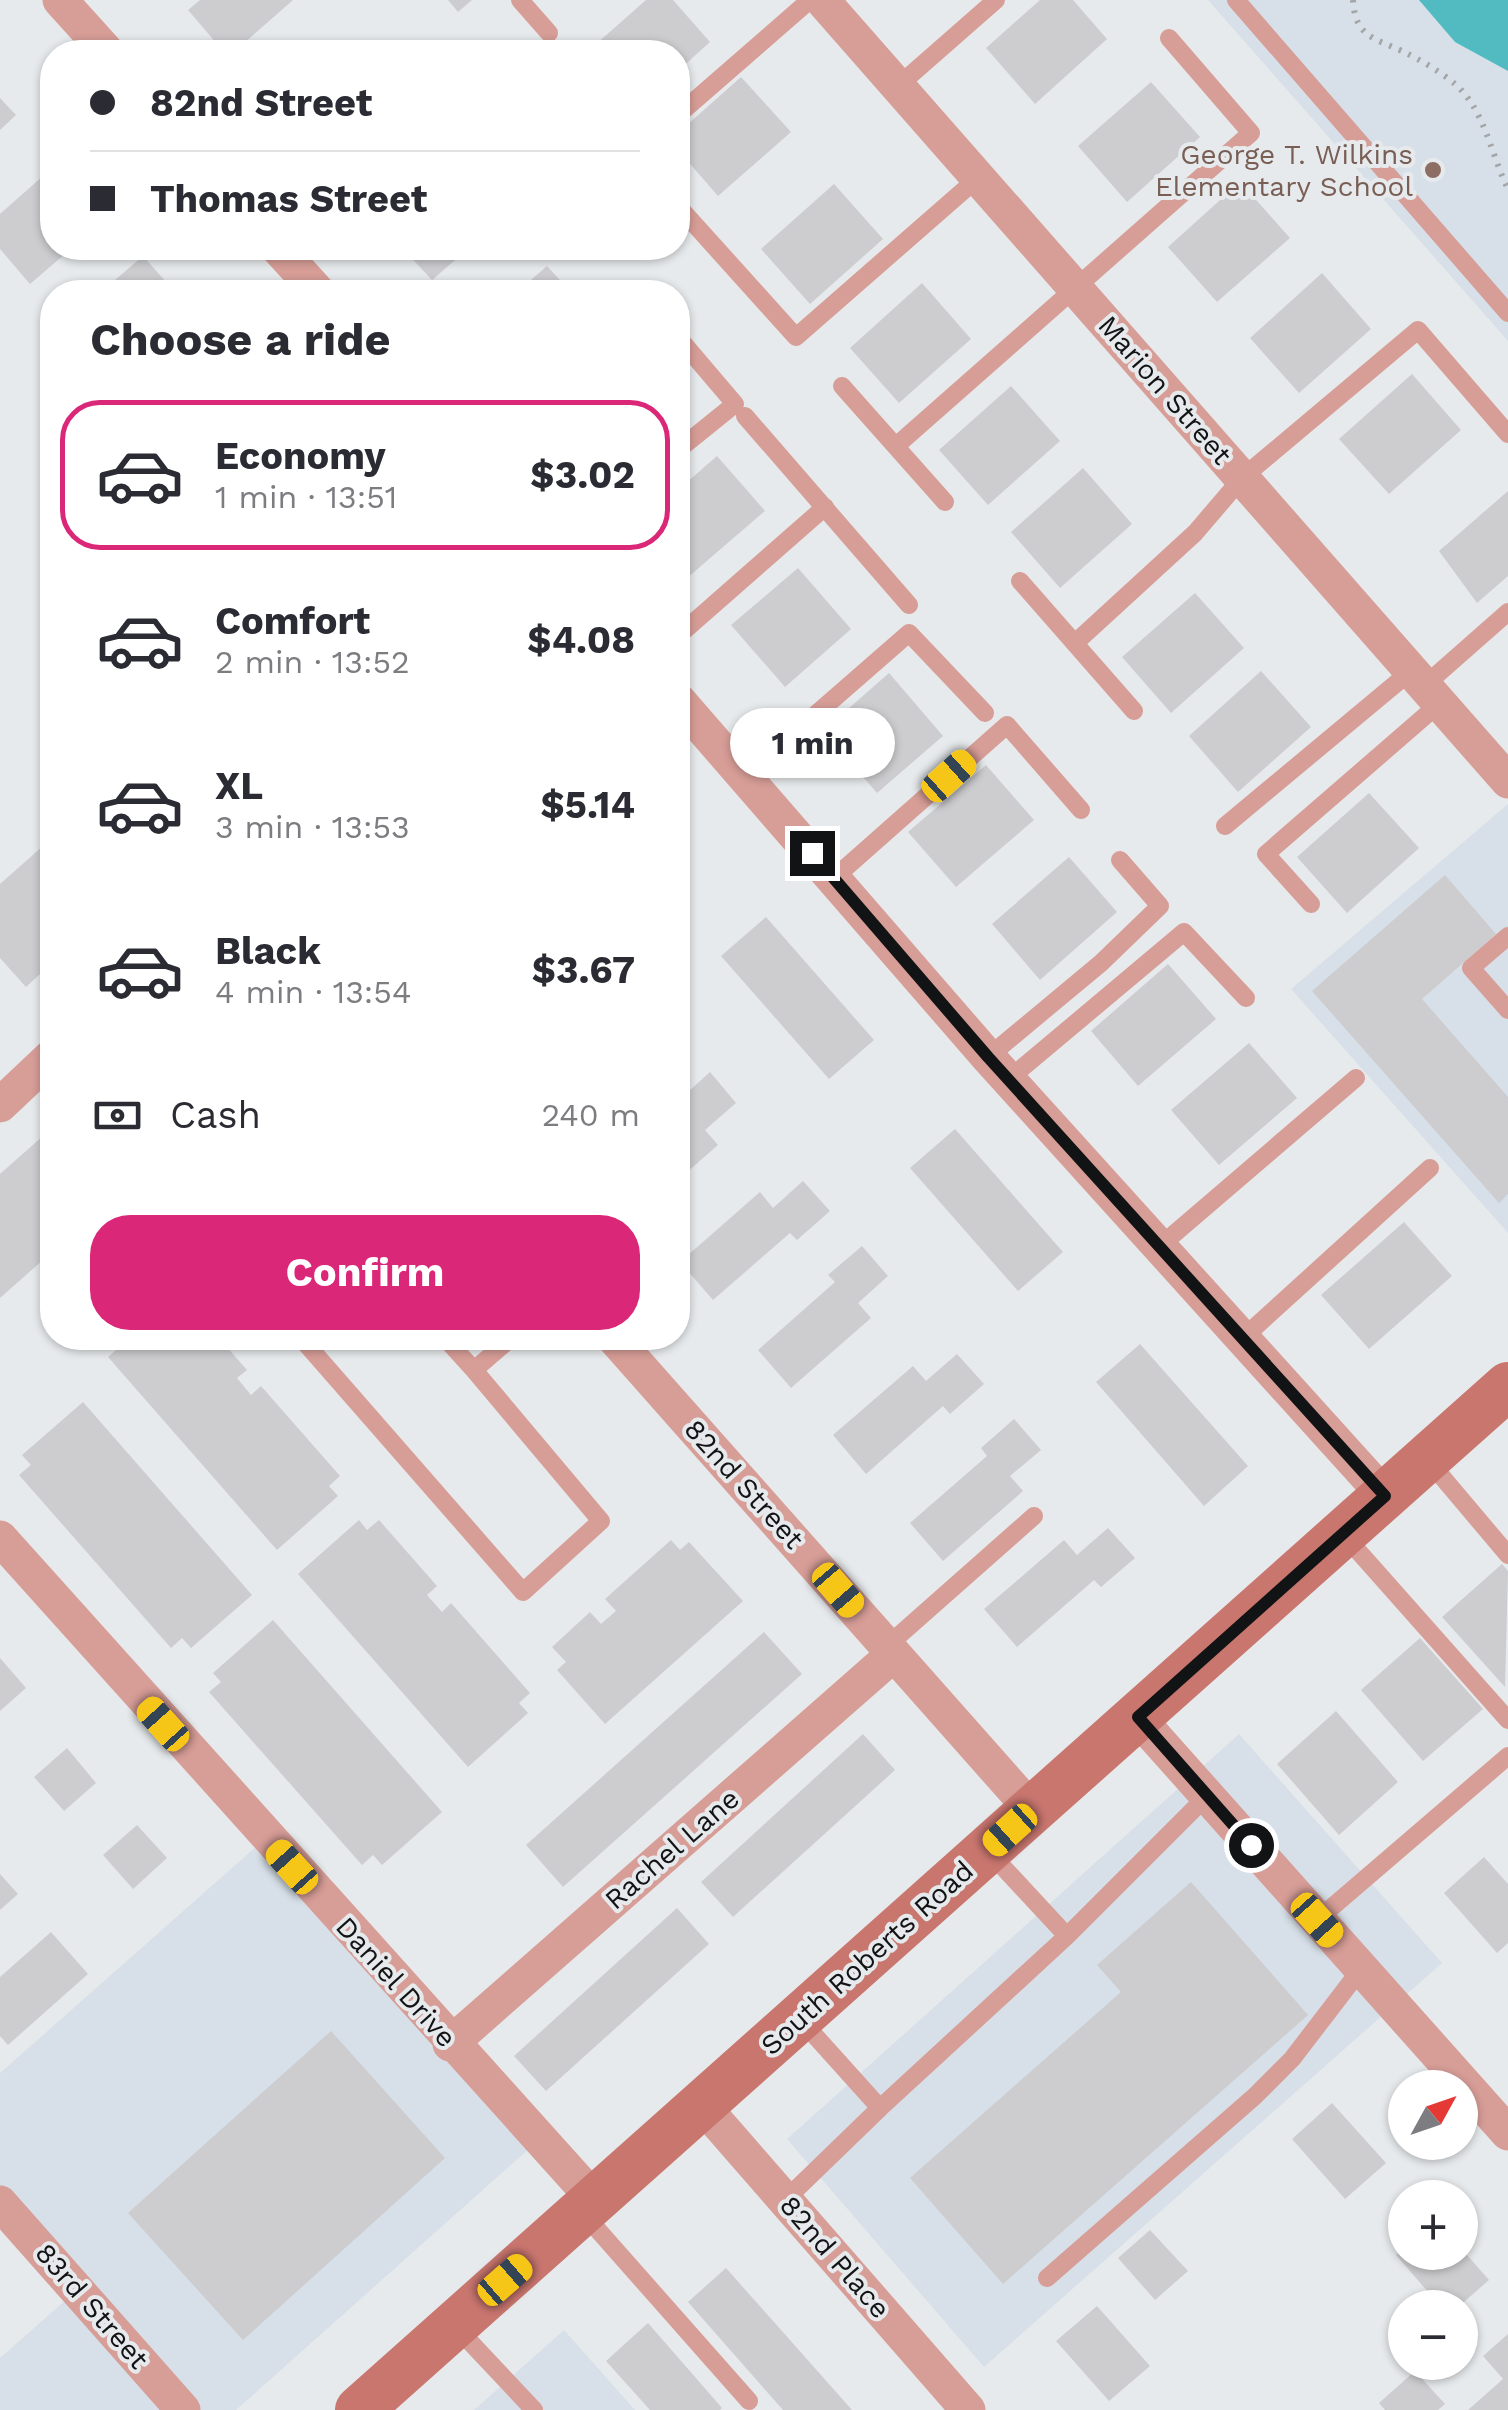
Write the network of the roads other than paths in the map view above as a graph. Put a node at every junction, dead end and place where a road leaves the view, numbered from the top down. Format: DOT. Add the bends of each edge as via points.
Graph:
graph roads {
  1 [pos="60,0"];
  2 [pos="520,0"];
  3 [pos="810,0"];
  4 [pos="822,0"];
  5 [pos="996,0"];
  6 [pos="1236,0"];
  7 [pos="550,33"];
  8 [pos="1169,38"];
  9 [pos="95,40"];
  10 [pos="898,86"];
  11 [pos="690,105"];
  12 [pos="978,178"];
  13 [pos="690,219"];
  14 [pos="289,260"];
  15 [pos="307,280"];
  16 [pos="1076,288"];
  17 [pos="1508,313"];
  18 [pos="690,351"];
  19 [pos="842,386"];
  20 [pos="745,416"];
  21 [pos="1508,434"];
  22 [pos="690,440"];
  23 [pos="896,446"];
  24 [pos="1242,478"];
  25 [pos="945,502"];
  26 [pos="825,508"];
  27 [pos="1020,581"];
  28 [pos="909,605"];
  29 [pos="1508,612"];
  30 [pos="690,626"];
  31 [pos="1075,644"];
  32 [pos="1425,686"];
  33 [pos="1134,711"];
  34 [pos="985,713"];
  35 [pos="690,716"];
  36 [pos="744,776"];
  37 [pos="1508,781"];
  38 [pos="1081,810"];
  39 [pos="1225,826"];
  40 [pos="1120,860"];
  41 [pos="834,878"];
  42 [pos="1311,904"];
  43 [pos="1508,936"];
  44 [pos="1246,998"];
  45 [pos="1508,1010"];
  46 [pos="40,1067"];
  47 [pos="999,1068"];
  48 [pos="1356,1078"];
  49 [pos="0,1105"];
  50 [pos="1430,1168"];
  51 [pos="1160,1246"];
  52 [pos="1243,1338"];
  53 [pos="310,1350"];
  54 [pos="456,1350"];
  55 [pos="497,1350"];
  56 [pos="625,1350"];
  57 [pos="474,1370"];
  58 [pos="1508,1386"];
  59 [pos="1427,1459"];
  60 [pos="1385,1496"];
  61 [pos="1034,1516"];
  62 [pos="1343,1534"];
  63 [pos="0,1538"];
  64 [pos="1508,1555"];
  65 [pos="890,1650"];
  66 [pos="1138,1717"];
  67 [pos="1508,1720"];
  68 [pos="1508,1756"];
  69 [pos="1207,1796"];
  70 [pos="1032,1810"];
  71 [pos="988,1850"];
  72 [pos="1317,1920"];
  73 [pos="1068,1936"];
  74 [pos="1361,1970"];
  75 [pos="800,2018"];
  76 [pos="450,2044"];
  77 [pos="702,2105"];
  78 [pos="880,2108"];
  79 [pos="1508,2133"];
  80 [pos="785,2200"];
  81 [pos="0,2203"];
  82 [pos="588,2206"];
  83 [pos="1048,2278"];
  84 [pos="454,2325"];
  85 [pos="749,2401"];
  86 [pos="183,2410"];
  87 [pos="360,2410"];
  88 [pos="534,2410"];
  89 [pos="968,2410"];
  1 -- 9 [label="street"];
  2 -- 7 [label="lane"];
  3 -- 11 [label="lane"];
  4 -- 10 [label="street, Marion Street"];
  5 -- 10 [label="lane"];
  6 -- 17 [label="lane"];
  8 -- 16 [label="lane" via="1250,132"];
  10 -- 12 [label="street, Marion Street"];
  12 -- 13 [label="lane" via="796,338"];
  12 -- 16 [label="street, Marion Street"];
  14 -- 15 [label="street"];
  16 -- 23 [label="lane"];
  16 -- 24 [label="street, Marion Street"];
  18 -- 22 [label="lane" via="734,404"];
  19 -- 23 [label="lane"];
  20 -- 26 [label="lane"];
  21 -- 24 [label="lane" via="1418,330"];
  23 -- 25 [label="lane"];
  24 -- 31 [label="lane" via="1196,534"];
  24 -- 32 [label="street, Marion Street"];
  26 -- 28 [label="lane"];
  26 -- 30 [label="lane"];
  27 -- 31 [label="lane"];
  29 -- 32 [label="lane"];
  31 -- 33 [label="lane"];
  32 -- 37 [label="street, Marion Street"];
  32 -- 39 [label="lane"];
  32 -- 42 [label="lane" via="1266,854"];
  34 -- 36 [label="lane" via="908,633"];
  35 -- 36 [label="street"];
  36 -- 41 [label="street"];
  38 -- 41 [label="lane" via="1006,725"];
  40 -- 47 [label="lane" via="1160,906"];
  41 -- 47 [label="street"];
  43 -- 45 [label="lane" via="1472,968"];
  44 -- 47 [label="lane" via="1184,932"];
  46 -- 49 [label="street"];
  47 -- 51 [label="street"];
  48 -- 51 [label="lane"];
  50 -- 52 [label="lane"];
  51 -- 52 [label="street"];
  52 -- 60 [label="street"];
  53 -- 57 [label="lane" via="522,1592 601,1520"];
  54 -- 57 [label="lane"];
  55 -- 57 [label="lane"];
  56 -- 65 [label="street, 82nd Street"];
  58 -- 59 [label="street, South Roberts Road"];
  59 -- 60 [label="street, South Roberts Road"];
  59 -- 64 [label="lane"];
  60 -- 62 [label="street, South Roberts Road"];
  61 -- 65 [label="lane"];
  62 -- 66 [label="street, South Roberts Road"];
  62 -- 67 [label="lane"];
  63 -- 76 [label="street, Daniel Drive"];
  65 -- 70 [label="street, 82nd Street"];
  65 -- 76 [label="street, Rachel Lane"];
  66 -- 69 [label="street"];
  66 -- 70 [label="street, South Roberts Road"];
  68 -- 72 [label="lane"];
  69 -- 72 [label="street"];
  69 -- 73 [label="lane"];
  70 -- 71 [label="street, South Roberts Road"];
  71 -- 73 [label="lane"];
  71 -- 75 [label="street, South Roberts Road"];
  72 -- 74 [label="street"];
  73 -- 78 [label="lane"];
  74 -- 79 [label="street"];
  74 -- 83 [label="lane" via="1256,2096"];
  75 -- 77 [label="street, South Roberts Road"];
  75 -- 78 [label="lane"];
  76 -- 82 [label="street, Daniel Drive"];
  77 -- 80 [label="street, 82nd Place"];
  77 -- 82 [label="street, South Roberts Road"];
  78 -- 80 [label="lane"];
  80 -- 89 [label="street, 82nd Place"];
  81 -- 86 [label="street, 83rd Street"];
  82 -- 84 [label="street, South Roberts Road"];
  82 -- 85 [label="lane"];
  84 -- 87 [label="street, South Roberts Road"];
  84 -- 88 [label="lane"];
}
